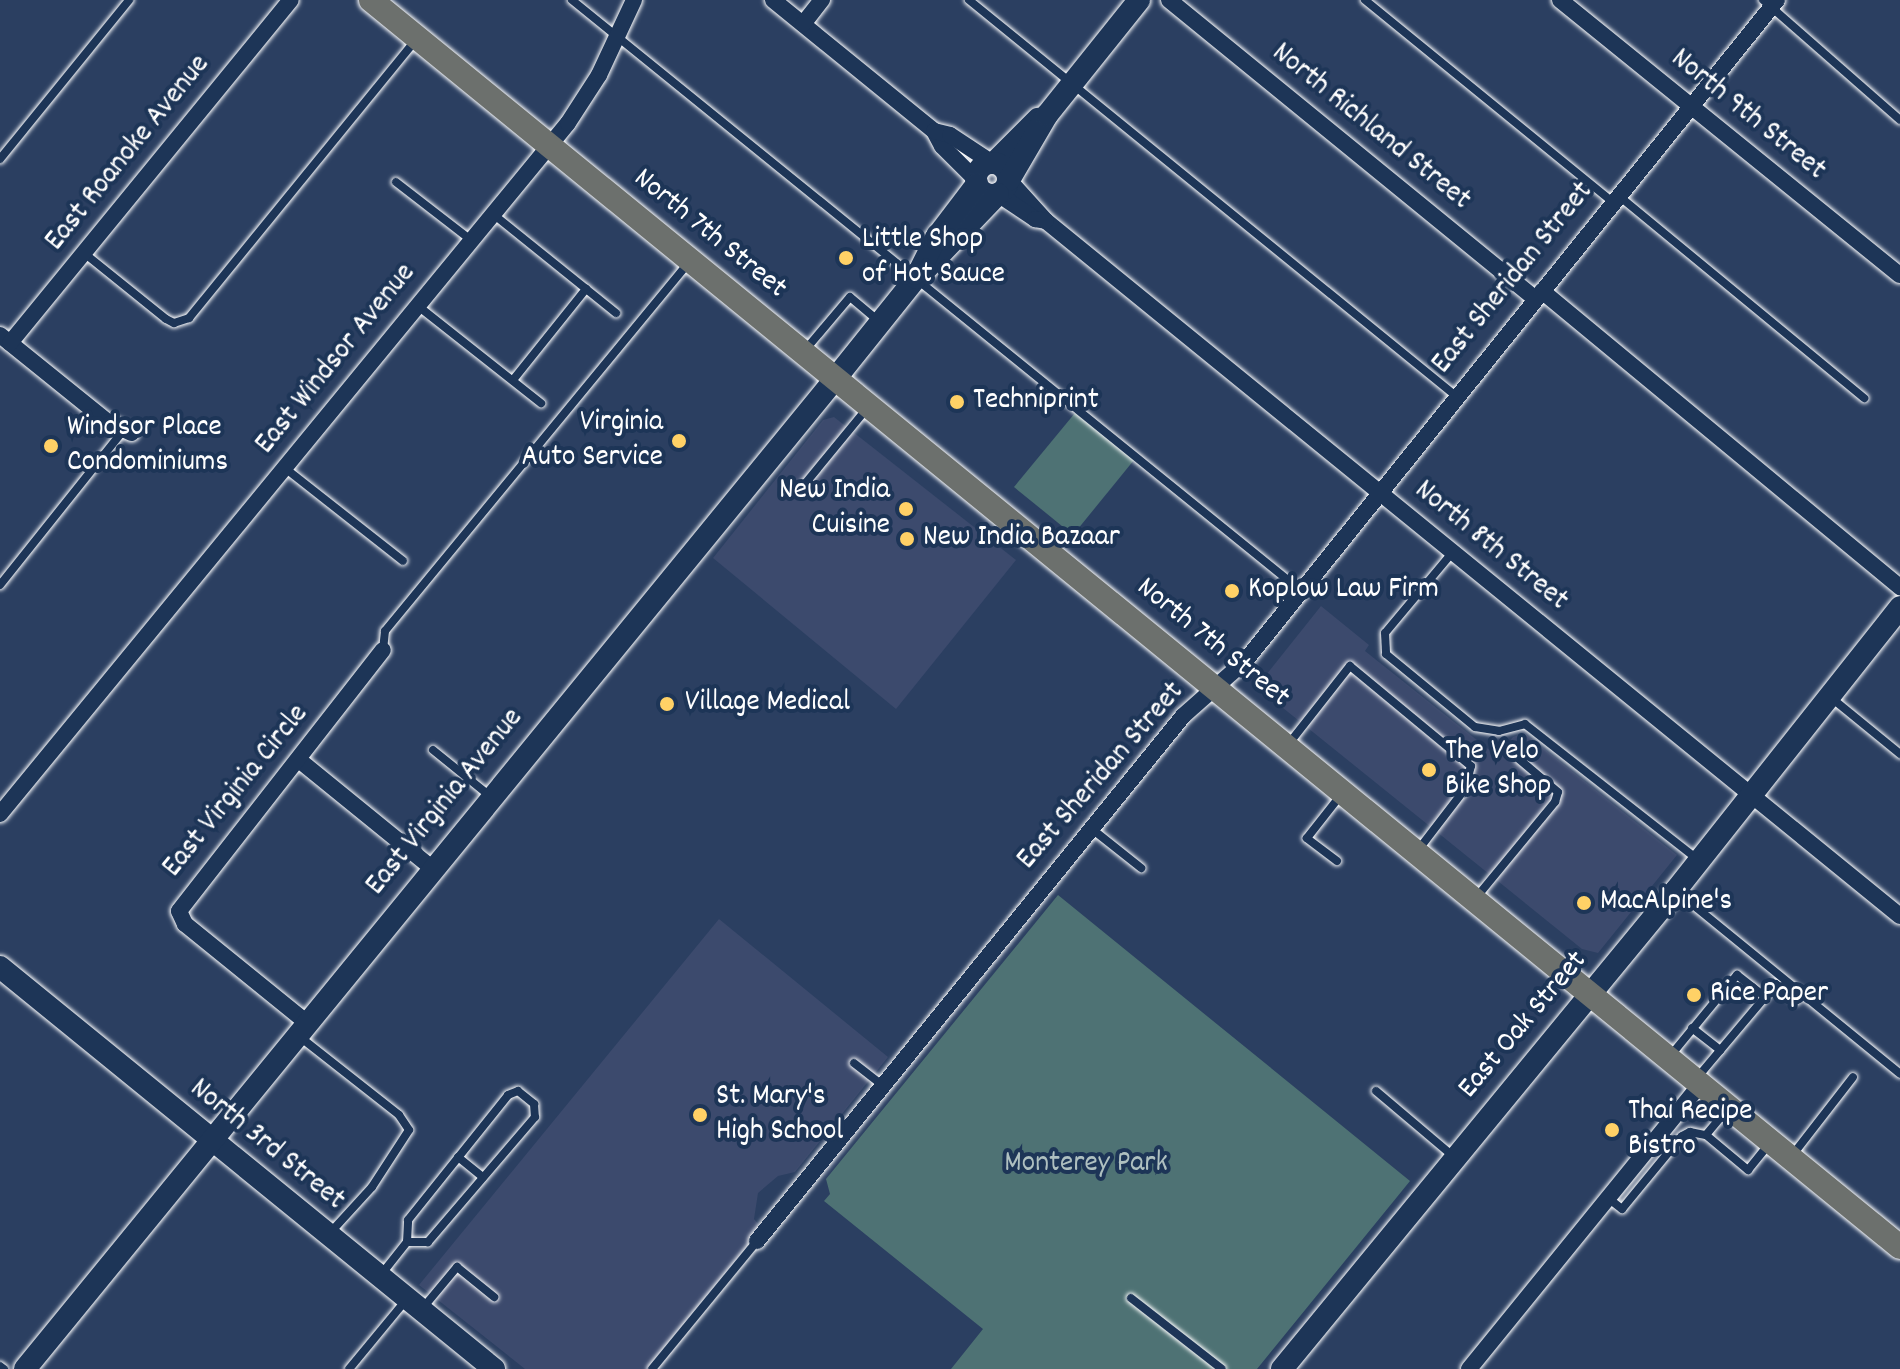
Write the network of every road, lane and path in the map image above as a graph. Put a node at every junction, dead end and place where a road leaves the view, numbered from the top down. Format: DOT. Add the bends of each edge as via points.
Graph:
graph roads {
  1 [pos="129,0"];
  2 [pos="291,0"];
  3 [pos="572,0"];
  4 [pos="634,0"];
  5 [pos="773,0"];
  6 [pos="822,0"];
  7 [pos="969,0"];
  8 [pos="1139,0"];
  9 [pos="1169,0"];
  10 [pos="1365,0"];
  11 [pos="1560,0"];
  12 [pos="377,2"];
  13 [pos="1771,2"];
  14 [pos="803,24"];
  15 [pos="619,35"];
  16 [pos="417,38"];
  17 [pos="1072,83"];
  18 [pos="1692,107"];
  19 [pos="1900,120"];
  20 [pos="934,131"];
  21 [pos="549,147"];
  22 [pos="0,159"];
  23 [pos="1000,179"];
  24 [pos="396,182"];
  25 [pos="976,182"];
  26 [pos="1616,199"];
  27 [pos="493,214"];
  28 [pos="471,241"];
  29 [pos="84,253"];
  30 [pos="690,262"];
  31 [pos="1900,275"];
  32 [pos="916,278"];
  33 [pos="586,289"];
  34 [pos="1539,295"];
  35 [pos="418,306"];
  36 [pos="616,313"];
  37 [pos="880,322"];
  38 [pos="5,339"];
  39 [pos="803,353"];
  40 [pos="835,379"];
  41 [pos="513,380"];
  42 [pos="1456,396"];
  43 [pos="1864,398"];
  44 [pos="541,403"];
  45 [pos="869,406"];
  46 [pos="128,432"];
  47 [pos="285,468"];
  48 [pos="804,485"];
  49 [pos="1378,493"];
  50 [pos="1452,553"];
  51 [pos="403,561"];
  52 [pos="0,585"];
  53 [pos="1900,587"];
  54 [pos="1300,590"];
  55 [pos="1900,607"];
  56 [pos="383,650"];
  57 [pos="1216,689"];
  58 [pos="1829,696"];
  59 [pos="1286,746"];
  60 [pos="433,750"];
  61 [pos="1900,754"];
  62 [pos="1519,759"];
  63 [pos="299,760"];
  64 [pos="1343,792"];
  65 [pos="1751,794"];
  66 [pos="491,796"];
  67 [pos="0,814"];
  68 [pos="1091,829"];
  69 [pos="1416,852"];
  70 [pos="1699,860"];
  71 [pos="1337,861"];
  72 [pos="432,868"];
  73 [pos="1141,868"];
  74 [pos="1676,890"];
  75 [pos="1474,899"];
  76 [pos="1900,916"];
  77 [pos="0,967"];
  78 [pos="1802,993"];
  79 [pos="1590,994"];
  80 [pos="1765,997"];
  81 [pos="301,1028"];
  82 [pos="1692,1028"];
  83 [pos="1720,1050"];
  84 [pos="1669,1058"];
  85 [pos="854,1063"];
  86 [pos="1900,1074"];
  87 [pos="1853,1077"];
  88 [pos="1698,1082"];
  89 [pos="882,1085"];
  90 [pos="1376,1091"];
  91 [pos="1729,1107"];
  92 [pos="1668,1125"];
  93 [pos="1706,1135"];
  94 [pos="1682,1136"];
  95 [pos="210,1139"];
  96 [pos="1771,1142"];
  97 [pos="458,1157"];
  98 [pos="1454,1157"];
  99 [pos="1791,1157"];
  100 [pos="483,1177"];
  101 [pos="1608,1198"];
  102 [pos="329,1235"];
  103 [pos="757,1241"];
  104 [pos="407,1242"];
  105 [pos="1900,1247"];
  106 [pos="380,1276"];
  107 [pos="494,1297"];
  108 [pos="1131,1298"];
  109 [pos="414,1304"];
  110 [pos="25,1369"];
  111 [pos="349,1369"];
  112 [pos="494,1369"];
  113 [pos="652,1369"];
  114 [pos="1222,1369"];
  115 [pos="1282,1369"];
  116 [pos="1469,1369"];
  1 -- 22 [label="lane"];
  2 -- 29 [label="street, East Roanoke Avenue"];
  3 -- 15 [label="lane"];
  4 -- 15 [label="street, East Windsor Avenue"];
  5 -- 14 [label="street, North 8th Street"];
  6 -- 14 [label="street"];
  7 -- 17 [label="lane"];
  8 -- 17 [label="street, East Virginia Avenue"];
  9 -- 34 [label="street, North Richland Street"];
  10 -- 26 [label="lane"];
  11 -- 18 [label="street, North 9th Street"];
  12 -- 16 [label="main road, North 7th Street"];
  13 -- 18 [label="street, East Sheridan Street"];
  13 -- 19 [label="lane"];
  14 -- 20 [label="street, North 8th Street"];
  15 -- 21 [label="street, East Windsor Avenue" via="586,97"];
  15 -- 32 [label="lane"];
  16 -- 21 [label="main road, North 7th Street"];
  16 -- 29 [label="lane" via="189,318 174,323 166,319"];
  17 -- 23 [label="street, East Virginia Avenue" via="1047,115 1031,122"];
  17 -- 42 [label="lane"];
  18 -- 26 [label="street, East Sheridan Street"];
  18 -- 31 [label="street, North 9th Street"];
  20 -- 23 [label="street, North 8th Street" via="950,135"];
  20 -- 25 [label="street, North 8th Street"];
  21 -- 27 [label="street, East Windsor Avenue"];
  21 -- 30 [label="main road, North 7th Street"];
  23 -- 25 [label="street" via="987,195"];
  23 -- 32 [label="street, East Virginia Avenue"];
  23 -- 49 [label="street, North 8th Street" via="1035,219 1046,221"];
  24 -- 28 [label="lane"];
  25 -- 32 [label="street, East Virginia Avenue" via="936,238"];
  26 -- 34 [label="street, East Sheridan Street"];
  26 -- 43 [label="lane"];
  27 -- 28 [label="street, East Windsor Avenue"];
  27 -- 33 [label="lane"];
  28 -- 35 [label="street, East Windsor Avenue"];
  29 -- 38 [label="street, East Roanoke Avenue"];
  30 -- 39 [label="main road, North 7th Street"];
  30 -- 56 [label="lane" via="385,631"];
  32 -- 37 [label="street, East Virginia Avenue"];
  32 -- 54 [label="lane"];
  33 -- 36 [label="lane"];
  33 -- 41 [label="lane"];
  34 -- 42 [label="street, East Sheridan Street"];
  34 -- 53 [label="street, North Richland Street"];
  35 -- 41 [label="lane"];
  35 -- 47 [label="street, East Windsor Avenue"];
  37 -- 39 [label="lane" via="850,297"];
  37 -- 40 [label="street, East Virginia Avenue"];
  38 -- 46 [label="street"];
  39 -- 40 [label="main road, North 7th Street"];
  40 -- 45 [label="main road, North 7th Street"];
  40 -- 66 [label="street, East Virginia Avenue"];
  41 -- 44 [label="lane"];
  42 -- 49 [label="street, East Sheridan Street"];
  45 -- 48 [label="lane"];
  45 -- 57 [label="main road, North 7th Street"];
  46 -- 52 [label="lane"];
  47 -- 51 [label="lane"];
  47 -- 67 [label="street, East Windsor Avenue"];
  49 -- 50 [label="street, North 8th Street"];
  49 -- 54 [label="street, East Sheridan Street"];
  50 -- 65 [label="street, North 8th Street"];
  50 -- 70 [label="lane" via="1385,633 1386,654 1475,727 1499,731 1525,724"];
  54 -- 57 [label="street, East Sheridan Street" via="1246,660"];
  55 -- 58 [label="street, East Oak Street"];
  56 -- 63 [label="street, East Virginia Circle"];
  57 -- 59 [label="main road, North 7th Street"];
  57 -- 68 [label="street, East Sheridan Street" via="1183,716"];
  58 -- 61 [label="lane"];
  58 -- 65 [label="street, East Oak Street"];
  59 -- 64 [label="main road, North 7th Street"];
  59 -- 69 [label="lane" via="1350,666 1466,758 1471,766 1465,789"];
  60 -- 66 [label="lane"];
  62 -- 75 [label="lane" via="1558,792 1555,802"];
  63 -- 72 [label="street"];
  63 -- 81 [label="street, East Virginia Circle" via="179,911 185,924"];
  64 -- 69 [label="main road, North 7th Street"];
  64 -- 71 [label="lane" via="1307,838"];
  65 -- 70 [label="street, East Oak Street"];
  65 -- 76 [label="street, North 8th Street"];
  66 -- 72 [label="street, East Virginia Avenue"];
  68 -- 73 [label="lane"];
  68 -- 89 [label="street, East Sheridan Street"];
  69 -- 75 [label="main road, North 7th Street"];
  70 -- 74 [label="street, East Oak Street"];
  72 -- 81 [label="street, East Virginia Avenue"];
  74 -- 78 [label="lane"];
  74 -- 79 [label="street, East Oak Street"];
  75 -- 79 [label="main road, North 7th Street"];
  77 -- 95 [label="street, North 3rd Street"];
  78 -- 80 [label="lane" via="1796,1000 1776,984"];
  78 -- 86 [label="lane"];
  79 -- 84 [label="main road, North 7th Street"];
  79 -- 98 [label="street, East Oak Street"];
  80 -- 82 [label="lane" via="1737,975"];
  80 -- 83 [label="lane"];
  81 -- 95 [label="street, East Virginia Avenue"];
  81 -- 102 [label="lane" via="399,1115 409,1130 372,1187"];
  82 -- 83 [label="lane"];
  82 -- 84 [label="lane"];
  83 -- 88 [label="lane"];
  84 -- 88 [label="main road, North 7th Street"];
  85 -- 89 [label="lane"];
  87 -- 99 [label="lane"];
  88 -- 91 [label="main road, North 7th Street"];
  88 -- 92 [label="street"];
  89 -- 103 [label="street, East Sheridan Street"];
  90 -- 98 [label="lane"];
  91 -- 93 [label="lane"];
  91 -- 96 [label="main road, North 7th Street"];
  92 -- 94 [label="lane"];
  92 -- 101 [label="street"];
  93 -- 94 [label="lane"];
  93 -- 96 [label="lane" via="1748,1170"];
  94 -- 101 [label="lane" via="1622,1209"];
  95 -- 102 [label="street, North 3rd Street"];
  95 -- 110 [label="street, East Virginia Avenue"];
  96 -- 99 [label="main road, North 7th Street"];
  97 -- 100 [label="lane"];
  97 -- 100 [label="lane" via="508,1095 518,1091 534,1104 535,1117"];
  97 -- 104 [label="lane" via="408,1220"];
  98 -- 115 [label="street, East Oak Street"];
  99 -- 105 [label="main road, North 7th Street"];
  100 -- 104 [label="lane" via="428,1242"];
  101 -- 116 [label="street"];
  102 -- 106 [label="street, North 3rd Street"];
  103 -- 113 [label="lane, East Sheridan Street"];
  104 -- 106 [label="lane"];
  106 -- 109 [label="street, North 3rd Street"];
  107 -- 109 [label="lane" via="457,1267"];
  108 -- 114 [label="lane"];
  109 -- 111 [label="lane"];
  109 -- 112 [label="street, North 3rd Street"];
}
